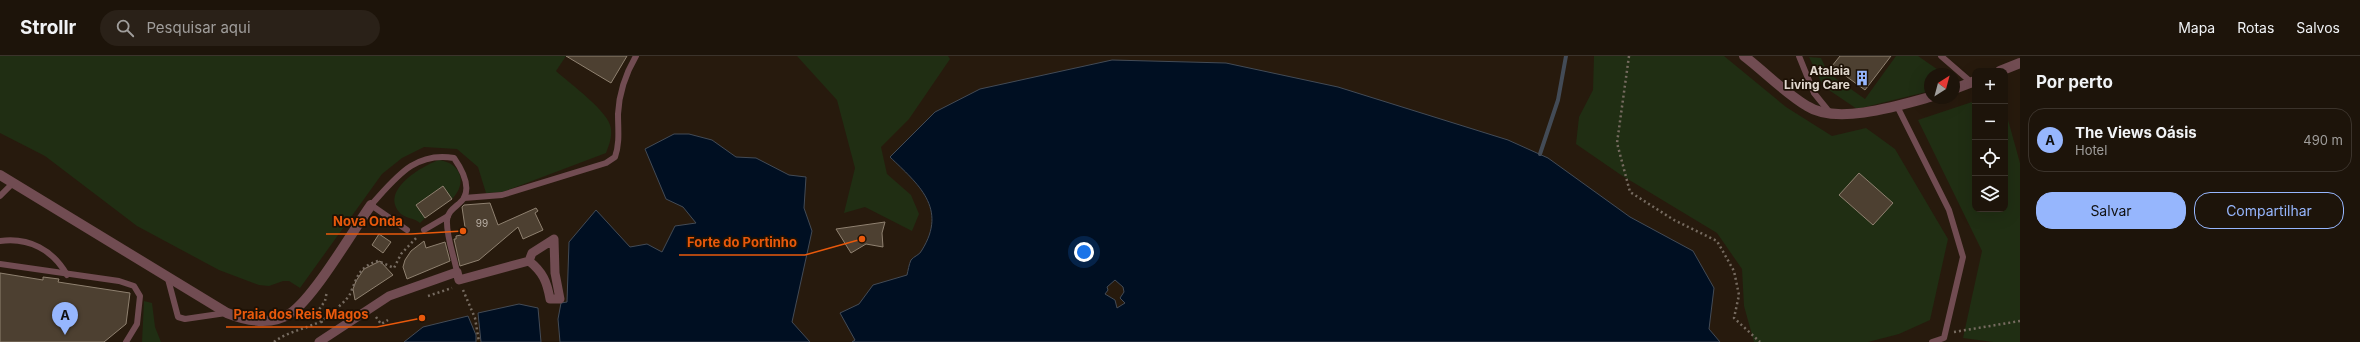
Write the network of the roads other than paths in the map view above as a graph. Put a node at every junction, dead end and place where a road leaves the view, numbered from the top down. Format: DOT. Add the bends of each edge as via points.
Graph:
graph roads {
  1 [pos="636,56"];
  2 [pos="1744,56"];
  3 [pos="1799,56"];
  4 [pos="1940,56"];
  5 [pos="2020,63"];
  6 [pos="2008,68"];
  7 [pos="1972,81"];
  8 [pos="1972,82"];
  9 [pos="1960,87"];
  10 [pos="1924,99"];
  11 [pos="1897,106"];
  12 [pos="1832,115"];
  13 [pos="0,175"];
  14 [pos="14,183"];
  15 [pos="0,196"];
  16 [pos="464,198"];
  17 [pos="370,205"];
  18 [pos="448,216"];
  19 [pos="407,230"];
  20 [pos="424,230"];
  21 [pos="0,241"];
  22 [pos="528,261"];
  23 [pos="0,264"];
  24 [pos="67,274"];
  25 [pos="168,278"];
  26 [pos="459,279"];
  27 [pos="227,313"];
  28 [pos="126,342"];
  29 [pos="319,342"];
  30 [pos="1932,342"];
  1 -- 16 [label="lane" via="627,71 618,113 618,148 615,157 606,163 502,195"];
  2 -- 12 [label="street" via="1808,107"];
  3 -- 12 [label="lane" via="1814,93"];
  4 -- 7 [label="lane"];
  5 -- 6 [label="street"];
  8 -- 9 [label="street"];
  10 -- 11 [label="street"];
  11 -- 12 [label="street"];
  11 -- 30 [label="lane" via="1949,210 1962,257 1946,334 1944,338"];
  13 -- 14 [label="street"];
  14 -- 15 [label="lane"];
  14 -- 25 [label="street"];
  16 -- 17 [label="lane" via="466,190 463,172 454,158 440,155 428,157 408,168"];
  16 -- 18 [label="lane"];
  17 -- 19 [label="lane"];
  17 -- 27 [label="street" via="305,300 290,313 261,322 252,322"];
  18 -- 20 [label="lane"];
  18 -- 26 [label="lane"];
  21 -- 24 [label="lane" via="41,246 59,260"];
  22 -- 22 [label="street" via="532,252 554,239 560,300 550,299 547,281 539,269"];
  22 -- 26 [label="street"];
  23 -- 24 [label="lane"];
  24 -- 28 [label="lane" via="118,281 134,286 139,291 137,324"];
  25 -- 27 [label="street"];
  25 -- 27 [label="lane" via="178,317 185,319"];
  26 -- 29 [label="street" via="389,296"];
}
